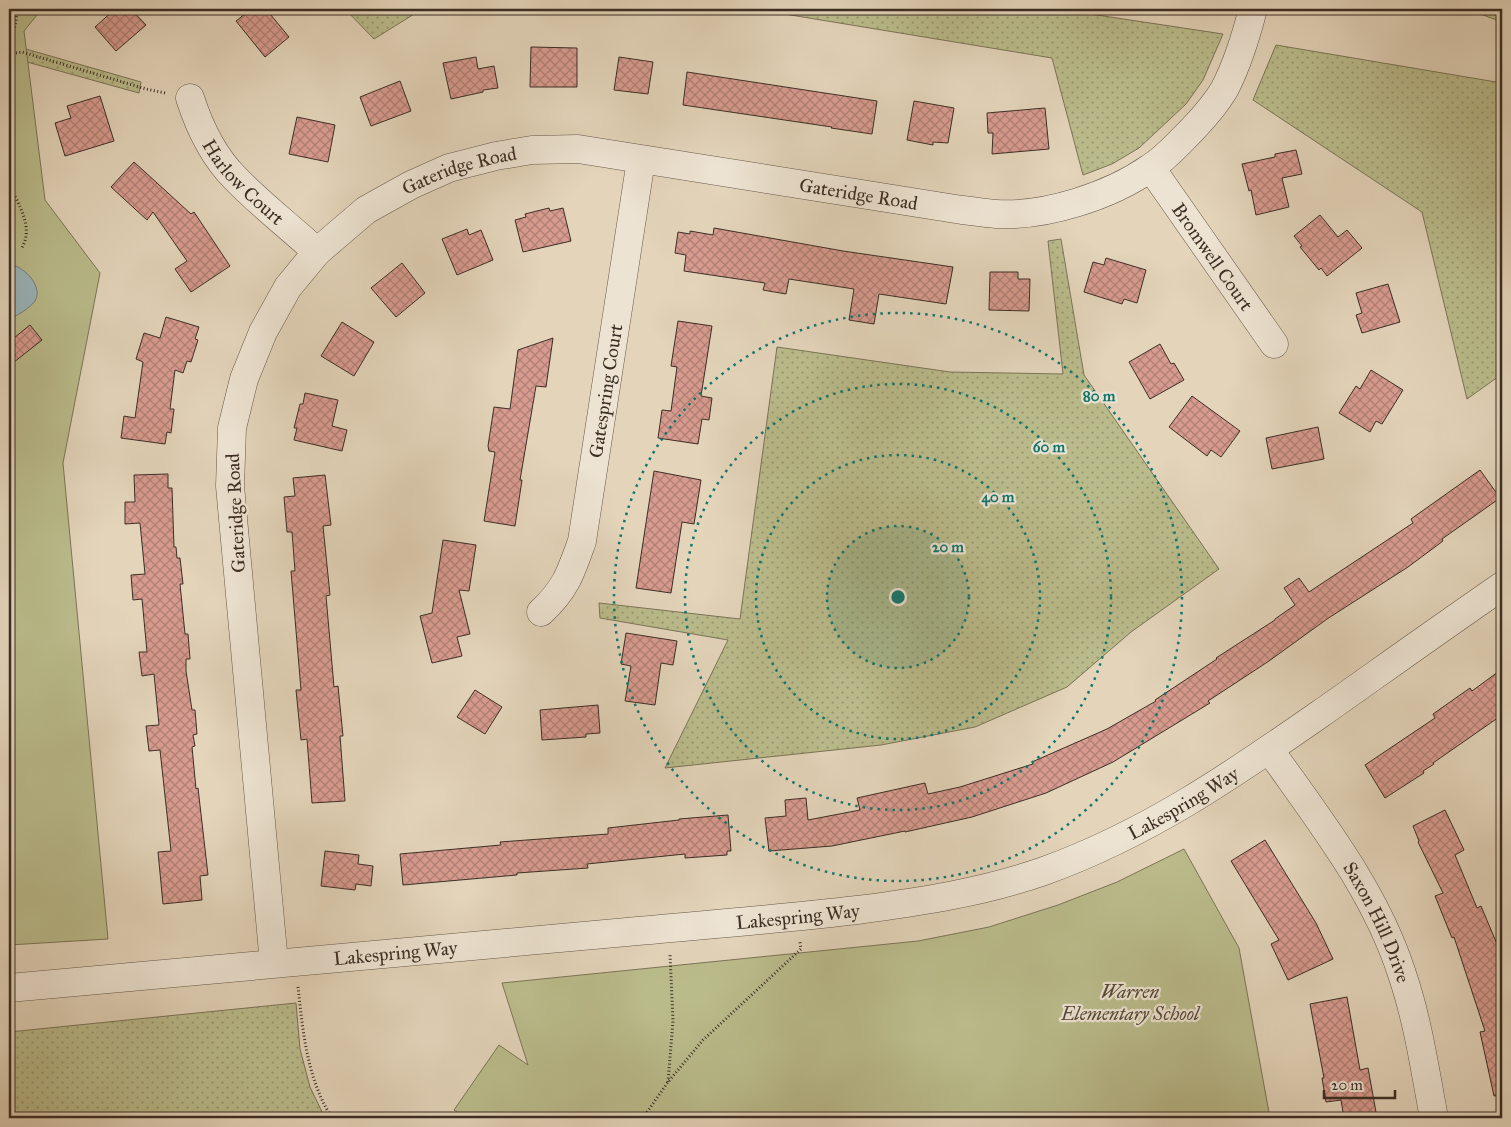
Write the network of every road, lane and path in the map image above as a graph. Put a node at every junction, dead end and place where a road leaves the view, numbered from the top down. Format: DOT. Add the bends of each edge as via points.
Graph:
graph roads {
  1 [pos="16,9"];
  2 [pos="1253,9"];
  3 [pos="9,44"];
  4 [pos="9,54"];
  5 [pos="190,98"];
  6 [pos="641,160"];
  7 [pos="1151,168"];
  8 [pos="9,184"];
  9 [pos="21,249"];
  10 [pos="317,252"];
  11 [pos="1274,344"];
  12 [pos="1502,586"];
  13 [pos="542,612"];
  14 [pos="1269,749"];
  15 [pos="798,916"];
  16 [pos="667,928"];
  17 [pos="285,962"];
  18 [pos="9,988"];
  19 [pos="668,1082"];
  20 [pos="332,1118"];
  21 [pos="643,1118"];
  22 [pos="1434,1118"];
  1 -- 3 [label="path" via="15,28"];
  2 -- 7 [label="street, Gateridge Road" via="1240,54 1224,89 1201,121"];
  4 -- 5 [label="path" via="22,52 146,89"];
  5 -- 10 [label="street, Harlow Court" via="210,144 234,177"];
  6 -- 7 [label="street, Gateridge Road" via="997,214 1046,210 1082,201"];
  6 -- 10 [label="street, Gateridge Road" via="578,149 532,150 450,168 366,210"];
  6 -- 13 [label="street, Gatespring Court" via="582,541 568,578"];
  7 -- 11 [label="street, Bromwell Court"];
  8 -- 9 [label="path" via="24,217 27,235"];
  10 -- 17 [label="street, Gateridge Road" via="288,287 263,332 244,379 232,428 230,486"];
  12 -- 14 [label="street, Lakespring Way"];
  14 -- 15 [label="street, Lakespring Way" via="1162,817 1042,871 974,890 908,903"];
  14 -- 22 [label="street, Saxon Hill Drive" via="1353,869 1382,923 1402,973 1418,1033"];
  15 -- 16 [label="street, Lakespring Way"];
  15 -- 19 [label="path" via="801,949 703,1040"];
  16 -- 17 [label="street, Lakespring Way"];
  16 -- 19 [label="path" via="673,1021"];
  17 -- 18 [label="street, Lakespring Way"];
  17 -- 20 [label="path" via="315,1084"];
  19 -- 21 [label="path"];
}
